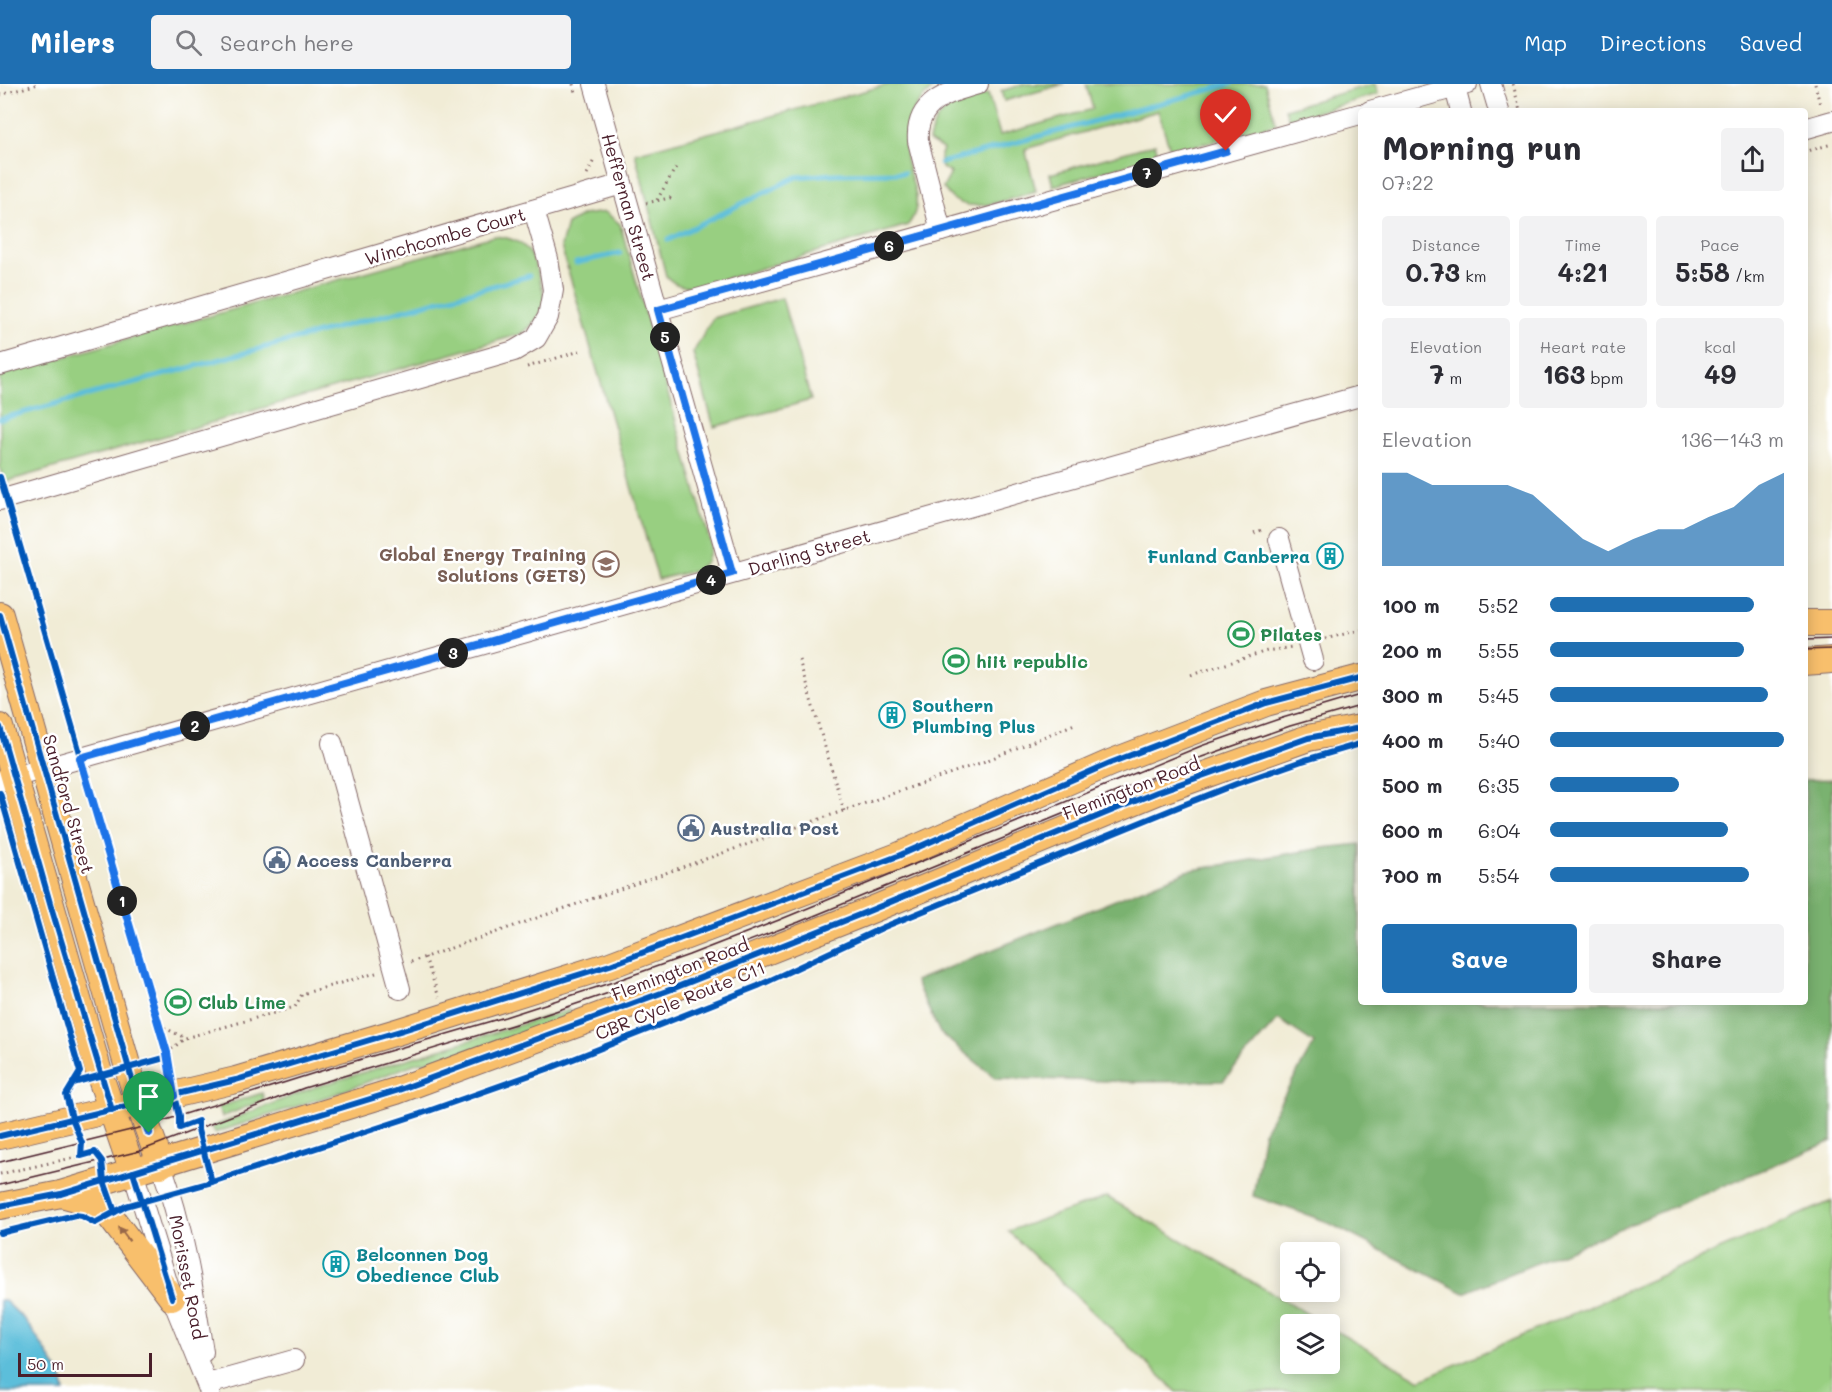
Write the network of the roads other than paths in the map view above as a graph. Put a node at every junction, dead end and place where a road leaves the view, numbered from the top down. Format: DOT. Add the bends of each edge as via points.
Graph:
graph roads {
  1 [pos="594,84"];
  2 [pos="978,84"];
  3 [pos="1491,84"];
  4 [pos="1458,85"];
  5 [pos="1380,108"];
  6 [pos="1461,108"];
  7 [pos="1498,108"];
  8 [pos="1358,115"];
  9 [pos="1832,122"];
  10 [pos="1808,128"];
  11 [pos="622,184"];
  12 [pos="534,210"];
  13 [pos="941,231"];
  14 [pos="658,310"];
  15 [pos="0,365"];
  16 [pos="1358,397"];
  17 [pos="0,500"];
  18 [pos="1279,539"];
  19 [pos="732,573"];
  20 [pos="0,615"];
  21 [pos="1808,623"];
  22 [pos="1832,623"];
  23 [pos="1313,660"];
  24 [pos="1832,660"];
  25 [pos="1808,662"];
  26 [pos="1832,670"];
  27 [pos="1808,672"];
  28 [pos="1358,679"];
  29 [pos="1358,719"];
  30 [pos="0,727"];
  31 [pos="1358,728"];
  32 [pos="1308,738"];
  33 [pos="332,743"];
  34 [pos="43,768"];
  35 [pos="7,779"];
  36 [pos="400,988"];
  37 [pos="139,1104"];
  38 [pos="111,1110"];
  39 [pos="0,1137"];
  40 [pos="161,1165"];
  41 [pos="133,1172"];
  42 [pos="61,1194"];
  43 [pos="0,1206"];
  44 [pos="172,1298"];
  45 [pos="294,1360"];
  46 [pos="209,1388"];
  1 -- 11 [label="street, Heffernan Street"];
  2 -- 13 [label="street" via="934,101 917,132"];
  3 -- 7 [label="street"];
  4 -- 5 [label="street"];
  4 -- 6 [label="street"];
  8 -- 13 [label="street"];
  9 -- 10 [label="street"];
  11 -- 12 [label="street"];
  11 -- 14 [label="street, Heffernan Street"];
  12 -- 15 [label="street, Winchcombe Court"];
  12 -- 17 [label="street, Winchcombe Court" via="553,291 548,317 536,338 514,351"];
  13 -- 14 [label="street"];
  14 -- 19 [label="street, Heffernan Street"];
  16 -- 19 [label="street, Darling Street"];
  18 -- 23 [label="street"];
  19 -- 34 [label="street, Darling Street"];
  20 -- 34 [label="main road, Sandford Street"];
  21 -- 22 [label="main road"];
  24 -- 25 [label="main road"];
  26 -- 27 [label="main road"];
  28 -- 37 [label="main road, Flemington Road" via="1266,703 1110,763 898,856 610,965 247,1077"];
  29 -- 32 [label="main road"];
  30 -- 35 [label="main road"];
  31 -- 32 [label="main road, Flemington Road"];
  32 -- 40 [label="main road, Flemington Road" via="1157,792 672,989 396,1091"];
  33 -- 36 [label="street"];
  34 -- 35 [label="street, Darling Street"];
  34 -- 37 [label="main road, Sandford Street"];
  35 -- 38 [label="main road"];
  37 -- 38 [label="main road, Flemington Road"];
  37 -- 40 [label="main road, Morisset Road"];
  38 -- 39 [label="main road, Flemington Road"];
  38 -- 41 [label="main road"];
  40 -- 41 [label="main road, Flemington Road"];
  40 -- 46 [label="street, Morisset Road" via="188,1259"];
  41 -- 42 [label="main road, Flemington Road"];
  41 -- 44 [label="street, Morisset Road"];
  42 -- 43 [label="main road, Flemington Road"];
  44 -- 42 [label="main road, one-way" via="109,1215 91,1202"];
  44 -- 46 [label="street, Morisset Road"];
  45 -- 46 [label="street"];
}
